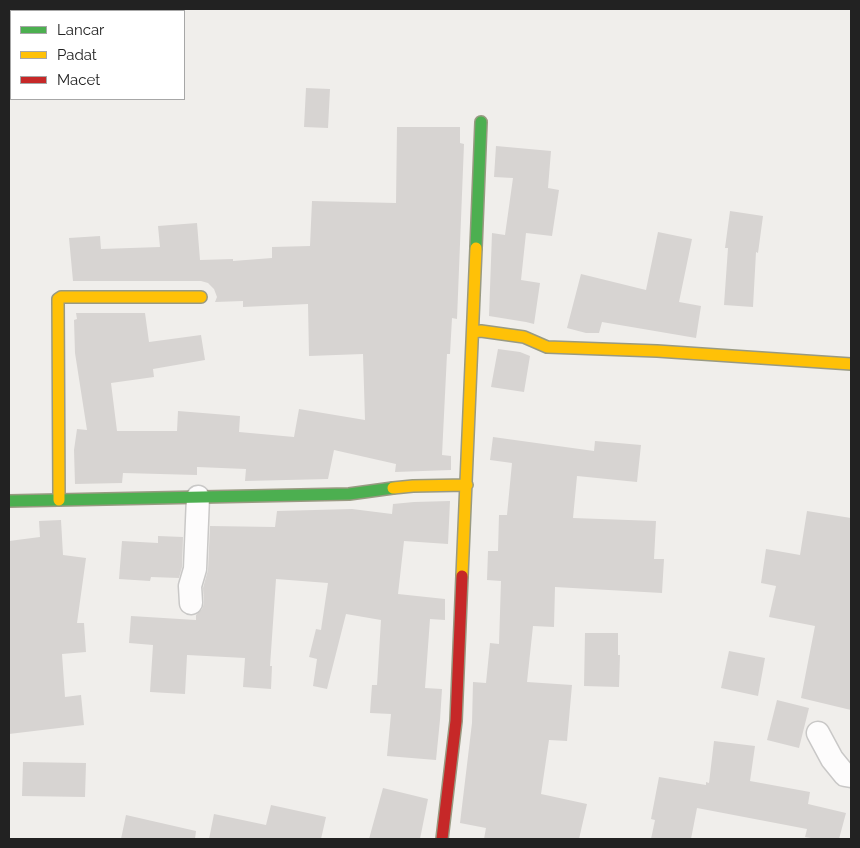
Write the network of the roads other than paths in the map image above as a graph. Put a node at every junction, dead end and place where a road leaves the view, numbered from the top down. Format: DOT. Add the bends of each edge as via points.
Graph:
graph roads {
  1 [pos="481,122"];
  2 [pos="201,297"];
  3 [pos="473,332"];
  4 [pos="851,364"];
  5 [pos="466,485"];
  6 [pos="198,497"];
  7 [pos="59,500"];
  8 [pos="9,501"];
  9 [pos="191,603"];
  10 [pos="818,733"];
  11 [pos="851,776"];
  12 [pos="442,839"];
  1 -- 3 [label="street"];
  2 -- 7 [label="street" via="58,299"];
  3 -- 4 [label="street" via="524,337 547,347"];
  3 -- 5 [label="street"];
  5 -- 6 [label="street" via="413,486 349,494"];
  5 -- 12 [label="street" via="456,720"];
  6 -- 7 [label="street"];
  6 -- 9 [label="street"];
  7 -- 8 [label="street"];
  10 -- 11 [label="street" via="845,775"];
}
